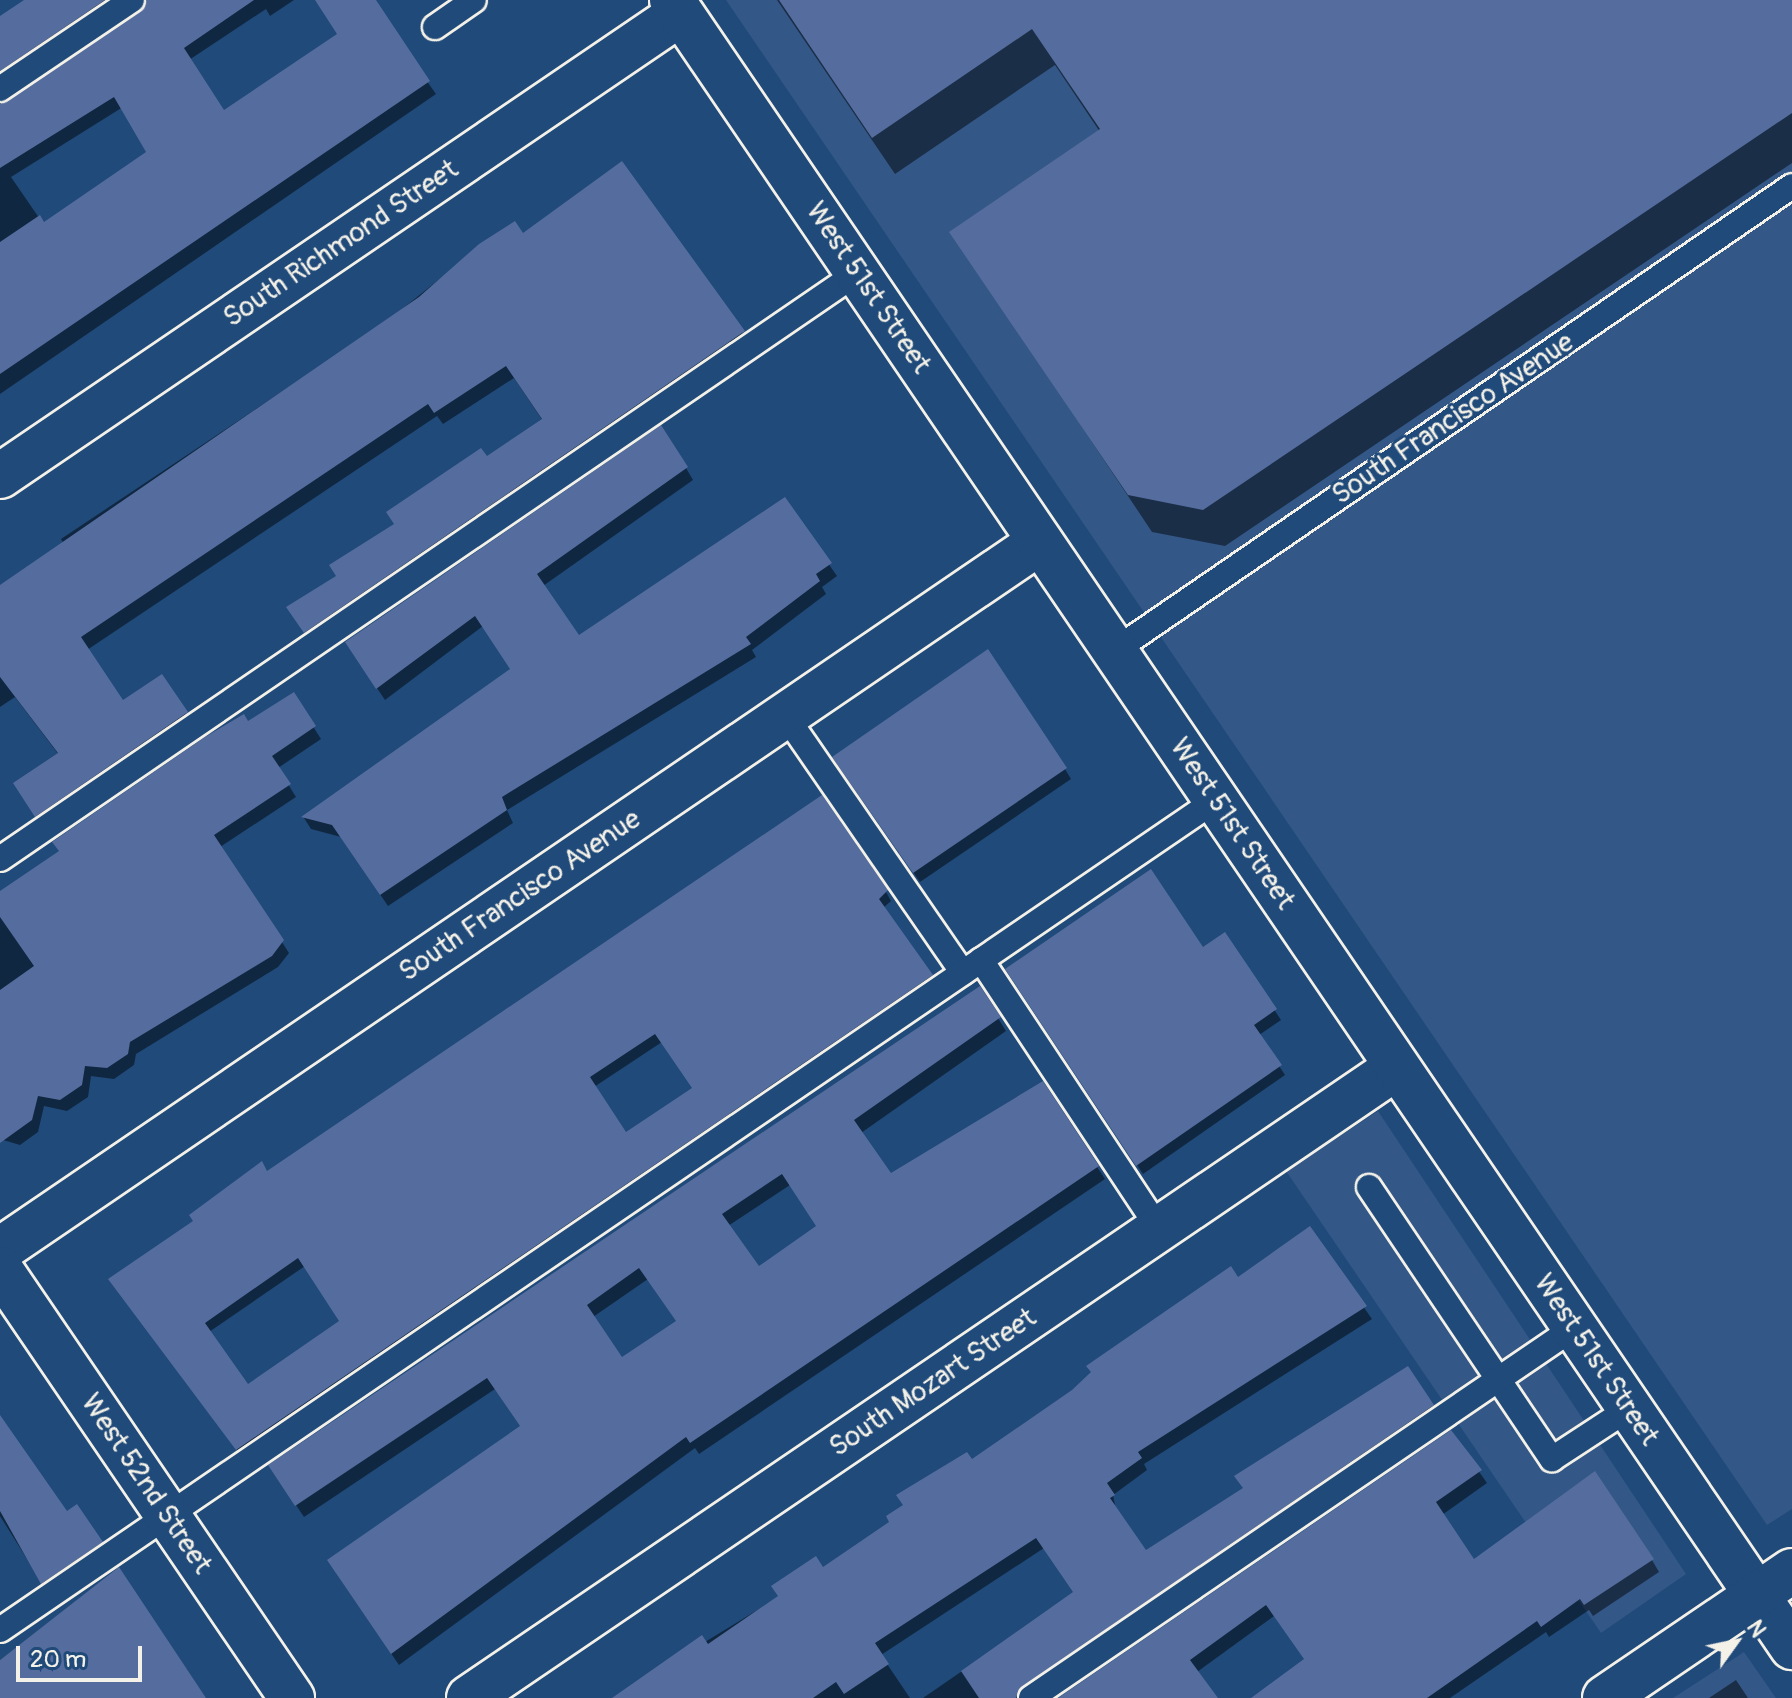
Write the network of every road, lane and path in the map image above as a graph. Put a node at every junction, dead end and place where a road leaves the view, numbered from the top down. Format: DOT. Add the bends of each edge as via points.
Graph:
graph roads {
  1 [pos="132,0"];
  2 [pos="474,0"];
  3 [pos="677,7"];
  4 [pos="435,27"];
  5 [pos="0,89"];
  6 [pos="1792,186"];
  7 [pos="857,273"];
  8 [pos="0,476"];
  9 [pos="1040,542"];
  10 [pos="1114,651"];
  11 [pos="785,715"];
  12 [pos="1216,800"];
  13 [pos="0,859"];
  14 [pos="972,966"];
  15 [pos="1397,1067"];
  16 [pos="1369,1187"];
  17 [pos="1159,1229"];
  18 [pos="0,1250"];
  19 [pos="0,1269"];
  20 [pos="1575,1327"];
  21 [pos="1497,1380"];
  22 [pos="1630,1408"];
  23 [pos="167,1515"];
  24 [pos="1792,1571"];
  25 [pos="1757,1595"];
  26 [pos="0,1630"];
  27 [pos="1792,1647"];
  28 [pos="292,1698"];
  29 [pos="469,1698"];
  30 [pos="1031,1698"];
  31 [pos="1605,1698"];
  1 -- 5 [label="lane"];
  2 -- 4 [label="lane"];
  3 -- 7 [label="street, West 51st Street"];
  3 -- 8 [label="street, South Richmond Street"];
  6 -- 10 [label="lane, South Francisco Avenue"];
  7 -- 9 [label="street, West 51st Street"];
  7 -- 13 [label="lane"];
  9 -- 10 [label="street, West 51st Street"];
  9 -- 11 [label="street, South Francisco Avenue"];
  10 -- 12 [label="street, West 51st Street"];
  11 -- 14 [label="lane"];
  11 -- 18 [label="street, South Francisco Avenue"];
  12 -- 14 [label="lane"];
  12 -- 15 [label="street, West 51st Street"];
  14 -- 17 [label="lane"];
  14 -- 23 [label="lane"];
  15 -- 17 [label="street, South Mozart Street"];
  15 -- 20 [label="street, West 51st Street"];
  16 -- 21 [label="lane"];
  17 -- 29 [label="street, South Mozart Street"];
  19 -- 23 [label="street, West 52nd Street"];
  20 -- 21 [label="lane"];
  20 -- 22 [label="street, West 51st Street"];
  21 -- 22 [label="lane" via="1552,1459"];
  21 -- 30 [label="lane"];
  22 -- 25 [label="street, West 51st Street"];
  23 -- 26 [label="lane"];
  23 -- 28 [label="street, West 52nd Street"];
  24 -- 25 [label="street"];
  25 -- 27 [label="street, West 51st Street"];
  25 -- 31 [label="street"];
}
